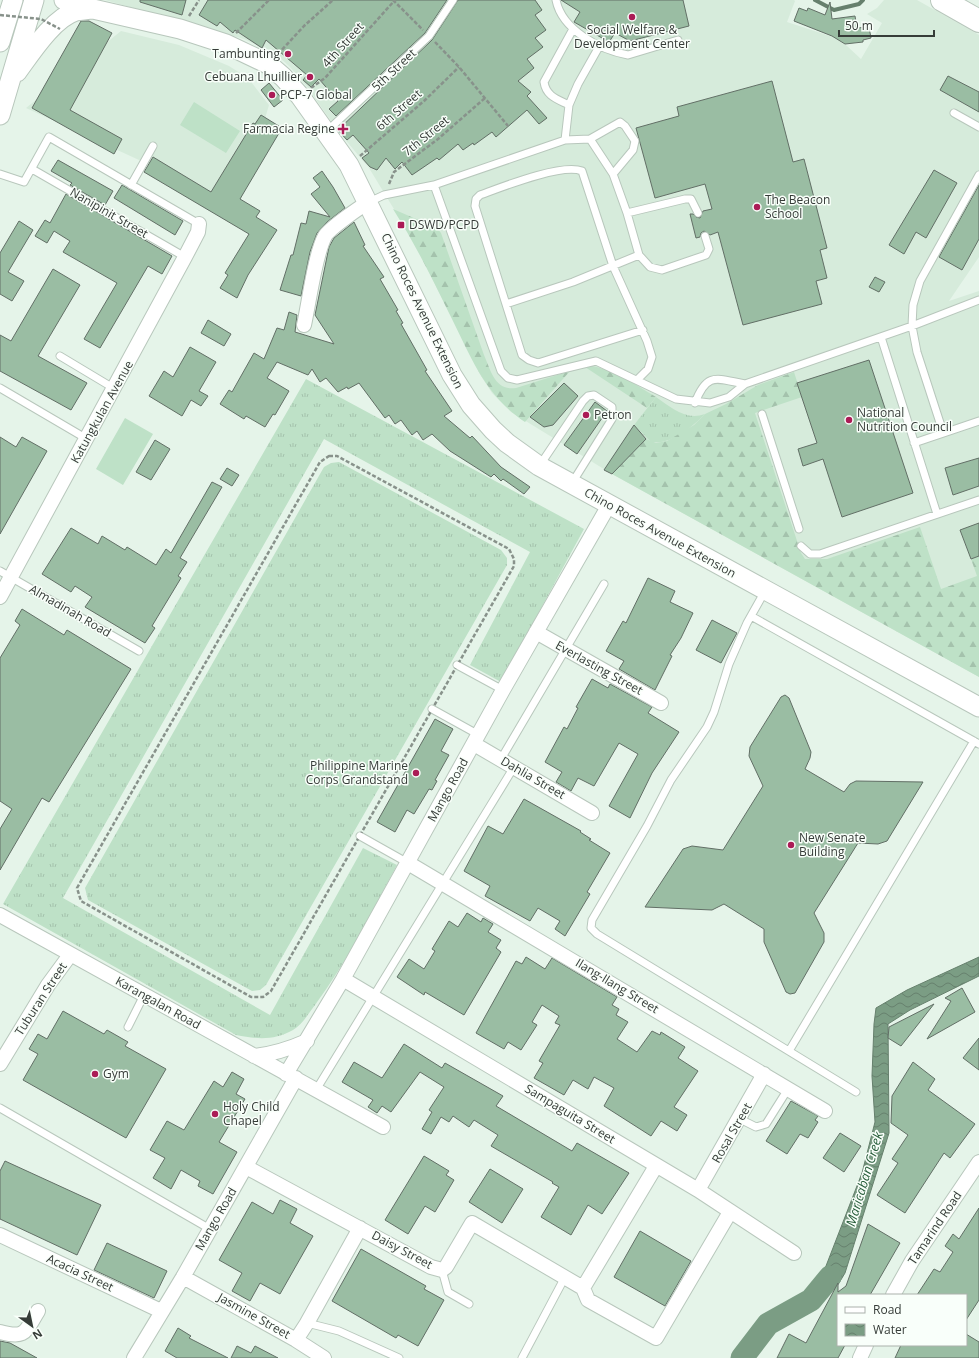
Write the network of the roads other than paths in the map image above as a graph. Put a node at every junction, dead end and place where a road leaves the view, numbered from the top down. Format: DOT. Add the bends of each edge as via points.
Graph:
graph roads {
  1 [pos="34,0"];
  2 [pos="64,0"];
  3 [pos="453,0"];
  4 [pos="556,0"];
  5 [pos="942,0"];
  6 [pos="972,0"];
  7 [pos="979,4"];
  8 [pos="8,5"];
  9 [pos="93,9"];
  10 [pos="979,21"];
  11 [pos="573,29"];
  12 [pos="678,40"];
  13 [pos="0,42"];
  14 [pos="600,45"];
  15 [pos="9,84"];
  16 [pos="569,104"];
  17 [pos="954,113"];
  18 [pos="0,115"];
  19 [pos="979,127"];
  20 [pos="326,132"];
  21 [pos="590,139"];
  22 [pos="565,140"];
  23 [pos="153,146"];
  24 [pos="32,169"];
  25 [pos="0,174"];
  26 [pos="613,174"];
  27 [pos="979,175"];
  28 [pos="131,185"];
  29 [pos="434,185"];
  30 [pos="369,202"];
  31 [pos="627,213"];
  32 [pos="698,213"];
  33 [pos="199,224"];
  34 [pos="705,236"];
  35 [pos="639,254"];
  36 [pos="185,257"];
  37 [pos="613,266"];
  38 [pos="979,300"];
  39 [pos="506,304"];
  40 [pos="304,325"];
  41 [pos="912,326"];
  42 [pos="643,330"];
  43 [pos="881,337"];
  44 [pos="60,356"];
  45 [pos="637,380"];
  46 [pos="745,384"];
  47 [pos="0,388"];
  48 [pos="114,389"];
  49 [pos="695,403"];
  50 [pos="762,414"];
  51 [pos="979,421"];
  52 [pos="943,432"];
  53 [pos="87,439"];
  54 [pos="914,442"];
  55 [pos="539,466"];
  56 [pos="571,484"];
  57 [pos="979,500"];
  58 [pos="609,506"];
  59 [pos="937,514"];
  60 [pos="799,529"];
  61 [pos="802,546"];
  62 [pos="6,574"];
  63 [pos="604,584"];
  64 [pos="765,591"];
  65 [pos="0,597"];
  66 [pos="751,616"];
  67 [pos="536,632"];
  68 [pos="566,649"];
  69 [pos="139,651"];
  70 [pos="457,665"];
  71 [pos="503,690"];
  72 [pos="661,703"];
  73 [pos="979,707"];
  74 [pos="432,709"];
  75 [pos="477,740"];
  76 [pos="977,742"];
  77 [pos="501,760"];
  78 [pos="514,767"];
  79 [pos="592,812"];
  80 [pos="360,836"];
  81 [pos="408,863"];
  82 [pos="444,883"];
  83 [pos="0,915"];
  84 [pos="70,955"];
  85 [pos="343,979"];
  86 [pos="144,995"];
  87 [pos="373,996"];
  88 [pos="128,1027"];
  89 [pos="307,1041"];
  90 [pos="789,1051"];
  91 [pos="254,1056"];
  92 [pos="0,1064"];
  93 [pos="764,1074"];
  94 [pos="291,1076"];
  95 [pos="788,1089"];
  96 [pos="316,1090"];
  97 [pos="856,1092"];
  98 [pos="0,1108"];
  99 [pos="825,1111"];
  100 [pos="740,1119"];
  101 [pos="383,1127"];
  102 [pos="979,1162"];
  103 [pos="656,1166"];
  104 [pos="246,1167"];
  105 [pos="698,1190"];
  106 [pos="730,1212"];
  107 [pos="360,1228"];
  108 [pos="210,1229"];
  109 [pos="0,1235"];
  110 [pos="794,1253"];
  111 [pos="442,1270"];
  112 [pos="183,1277"];
  113 [pos="565,1277"];
  114 [pos="583,1288"];
  115 [pos="894,1294"];
  116 [pos="469,1304"];
  117 [pos="38,1311"];
  118 [pos="161,1311"];
  119 [pos="307,1323"];
  120 [pos="0,1332"];
  121 [pos="296,1340"];
  122 [pos="866,1346"];
  123 [pos="134,1358"];
  124 [pos="324,1358"];
  125 [pos="399,1358"];
  126 [pos="522,1358"];
  127 [pos="860,1358"];
  1 -- 15 [label="main road"];
  2 -- 9 [label="main road, Chino Roces Avenue Extension"];
  3 -- 20 [label="lane, 5th Street" via="429,36"];
  4 -- 11 [label="lane" via="558,8"];
  5 -- 10 [label="highway"];
  6 -- 7 [label="highway"];
  8 -- 13 [label="main road"];
  9 -- 15 [label="main road" via="76,11 64,18 35,47"];
  9 -- 20 [label="main road, Chino Roces Avenue Extension" via="226,44 268,64 300,96"];
  11 -- 14 [label="lane"];
  11 -- 16 [label="lane" via="544,82 545,91 549,95"];
  12 -- 14 [label="lane" via="628,55"];
  14 -- 16 [label="lane"];
  15 -- 18 [label="main road"];
  16 -- 22 [label="lane"];
  17 -- 19 [label="lane"];
  20 -- 30 [label="main road, Chino Roces Avenue Extension" via="349,165"];
  21 -- 22 [label="lane"];
  21 -- 26 [label="lane"];
  21 -- 26 [label="lane" via="620,122 632,136 635,141 633,150"];
  22 -- 29 [label="lane"];
  23 -- 28 [label="lane"];
  24 -- 25 [label="lane" via="24,182"];
  24 -- 28 [label="lane" via="50,137"];
  24 -- 36 [label="lane, Nanipinit Street"];
  26 -- 31 [label="lane"];
  27 -- 41 [label="lane" via="920,281 913,305"];
  28 -- 33 [label="lane"];
  29 -- 30 [label="lane" via="388,194"];
  29 -- 45 [label="lane" via="501,371 508,378 517,380 596,361"];
  30 -- 40 [label="street" via="326,234 320,248"];
  30 -- 55 [label="main road, Chino Roces Avenue Extension" via="452,374 471,405 493,430"];
  31 -- 32 [label="lane" via="692,199"];
  31 -- 35 [label="lane"];
  33 -- 36 [label="street, Katungkulan Avenue" via="198,232"];
  34 -- 35 [label="lane" via="708,249 706,255 662,270 650,267"];
  35 -- 37 [label="lane"];
  36 -- 48 [label="street, Katungkulan Avenue"];
  37 -- 39 [label="lane"];
  37 -- 39 [label="lane" via="582,171 577,169 541,175 480,195 475,206"];
  37 -- 42 [label="lane"];
  38 -- 41 [label="lane"];
  39 -- 42 [label="lane" via="522,354 538,363"];
  41 -- 43 [label="lane"];
  41 -- 52 [label="lane" via="917,352"];
  42 -- 45 [label="lane" via="652,357 648,369"];
  43 -- 46 [label="lane"];
  43 -- 54 [label="lane"];
  44 -- 48 [label="lane"];
  45 -- 49 [label="lane" via="676,399"];
  46 -- 49 [label="lane" via="729,396 710,403"];
  46 -- 49 [label="lane" via="718,379 709,381 701,388"];
  47 -- 53 [label="lane"];
  48 -- 53 [label="street, Katungkulan Avenue"];
  50 -- 60 [label="lane"];
  51 -- 52 [label="lane"];
  52 -- 54 [label="lane"];
  53 -- 62 [label="street, Katungkulan Avenue"];
  54 -- 59 [label="lane"];
  55 -- 56 [label="main road, Chino Roces Avenue Extension"];
  55 -- 56 [label="lane" via="583,401 594,394 612,407 612,420"];
  56 -- 58 [label="main road, Chino Roces Avenue Extension"];
  57 -- 59 [label="lane"];
  58 -- 64 [label="main road, Chino Roces Avenue Extension"];
  58 -- 67 [label="street, Mango Road"];
  59 -- 61 [label="lane" via="820,554 810,554"];
  62 -- 65 [label="street, Katungkulan Avenue"];
  62 -- 69 [label="lane, Almadinah Road"];
  63 -- 68 [label="lane"];
  64 -- 66 [label="lane"];
  64 -- 73 [label="main road, Chino Roces Avenue Extension"];
  66 -- 76 [label="lane"];
  66 -- 90 [label="lane" via="729,664 707,727 671,780 591,928"];
  67 -- 68 [label="street, Everlasting Street"];
  67 -- 71 [label="street, Mango Road"];
  68 -- 72 [label="street, Everlasting Street"];
  68 -- 77 [label="lane"];
  70 -- 71 [label="lane"];
  71 -- 75 [label="street, Mango Road"];
  74 -- 75 [label="lane"];
  75 -- 77 [label="street, Dahlia Street"];
  75 -- 81 [label="street, Mango Road"];
  76 -- 90 [label="lane"];
  77 -- 78 [label="street, Dahlia Street"];
  78 -- 79 [label="street, Dahlia Street"];
  78 -- 82 [label="lane"];
  80 -- 81 [label="lane"];
  81 -- 82 [label="street, Ilang-Ilang Street"];
  81 -- 85 [label="street, Mango Road"];
  82 -- 87 [label="lane"];
  82 -- 93 [label="street, Ilang-Ilang Street"];
  83 -- 84 [label="street, Karangalan Road"];
  84 -- 86 [label="street, Karangalan Road"];
  84 -- 92 [label="street, Tuburan Street" via="48,985"];
  85 -- 87 [label="street, Sampaguita Street"];
  85 -- 89 [label="street, Mango Road"];
  86 -- 88 [label="lane"];
  86 -- 91 [label="street, Karangalan Road"];
  87 -- 96 [label="lane"];
  87 -- 103 [label="street, Sampaguita Street"];
  89 -- 91 [label="street" via="285,1051"];
  89 -- 94 [label="street, Mango Road"];
  90 -- 97 [label="lane"];
  91 -- 94 [label="street, Karangalan Road"];
  93 -- 95 [label="street, Ilang-Ilang Street"];
  93 -- 100 [label="street, Rosal Street"];
  94 -- 96 [label="street, Karangalan Road"];
  94 -- 104 [label="street, Mango Road"];
  95 -- 99 [label="street, Ilang-Ilang Street"];
  95 -- 100 [label="lane" via="766,1124 756,1127"];
  96 -- 101 [label="street, Karangalan Road"];
  98 -- 108 [label="lane"];
  100 -- 105 [label="street, Rosal Street"];
  102 -- 115 [label="street, Tamarind Road" via="912,1261"];
  103 -- 105 [label="street, Sampaguita Street"];
  103 -- 114 [label="street"];
  104 -- 107 [label="street, Daisy Street"];
  104 -- 108 [label="street, Mango Road"];
  105 -- 106 [label="street, Sampaguita Street"];
  106 -- 110 [label="street, Sampaguita Street"];
  106 -- 114 [label="street, Daisy Street" via="656,1338 588,1300"];
  107 -- 111 [label="street, Daisy Street" via="431,1267"];
  107 -- 119 [label="street"];
  108 -- 112 [label="street, Mango Road"];
  109 -- 118 [label="street, Acacia Street"];
  111 -- 113 [label="street, Daisy Street" via="472,1223"];
  111 -- 116 [label="lane" via="448,1292"];
  112 -- 118 [label="street, Mango Road"];
  112 -- 121 [label="street, Jasmine Street"];
  113 -- 114 [label="street, Daisy Street"];
  113 -- 126 [label="lane"];
  117 -- 120 [label="street" via="21,1335"];
  118 -- 123 [label="street, Mango Road"];
  119 -- 121 [label="street"];
  119 -- 125 [label="lane" via="339,1331"];
  121 -- 124 [label="street, Jasmine Street"];
  122 -- 127 [label="street"];
}
